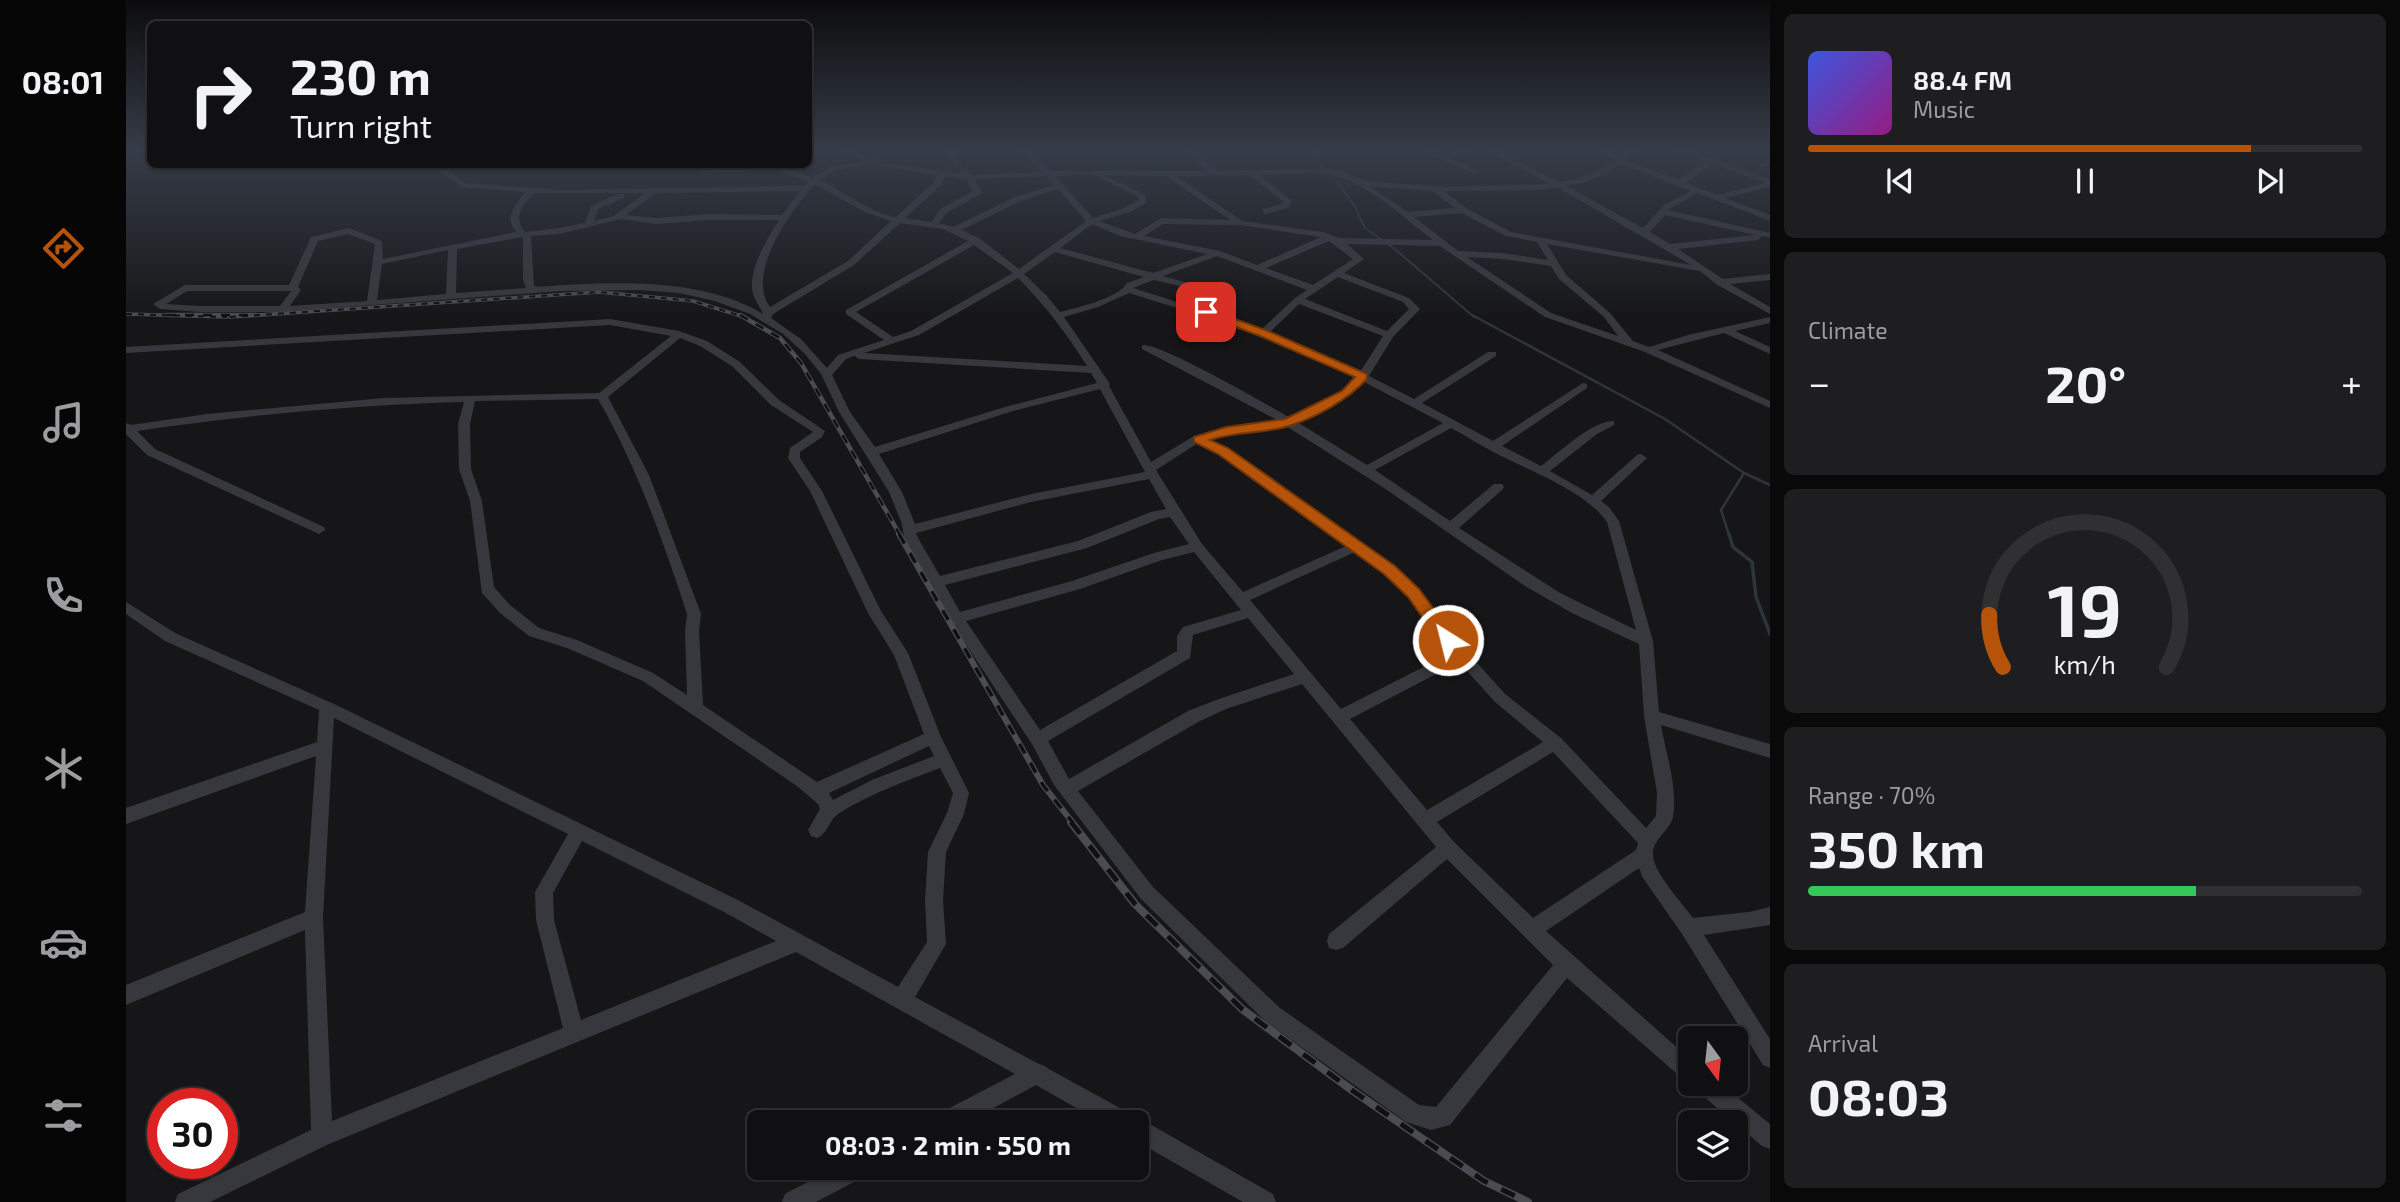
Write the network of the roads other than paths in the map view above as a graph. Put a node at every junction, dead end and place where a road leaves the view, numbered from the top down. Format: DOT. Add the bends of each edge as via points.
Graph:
graph roads {
  1 [pos="517,206"];
  2 [pos="599,206"];
  3 [pos="632,206"];
  4 [pos="793,206"];
  5 [pos="857,206"];
  6 [pos="913,206"];
  7 [pos="952,206"];
  8 [pos="1005,206"];
  9 [pos="1077,206"];
  10 [pos="1135,206"];
  11 [pos="1215,206"];
  12 [pos="1285,206"];
  13 [pos="1393,206"];
  14 [pos="1458,206"];
  15 [pos="1597,206"];
  16 [pos="1669,206"];
  17 [pos="1741,206"];
  18 [pos="1463,210"];
  19 [pos="1266,211"];
  20 [pos="1664,212"];
  21 [pos="1406,215"];
  22 [pos="622,217"];
  23 [pos="784,218"];
  24 [pos="1770,218"];
  25 [pos="899,219"];
  26 [pos="1091,221"];
  27 [pos="935,223"];
  28 [pos="1240,223"];
  29 [pos="589,224"];
  30 [pos="955,229"];
  31 [pos="1644,233"];
  32 [pos="1769,234"];
  33 [pos="524,235"];
  34 [pos="1137,236"];
  35 [pos="1334,239"];
  36 [pos="1540,239"];
  37 [pos="976,240"];
  38 [pos="1441,243"];
  39 [pos="453,247"];
  40 [pos="1668,247"];
  41 [pos="1054,248"];
  42 [pos="1217,253"];
  43 [pos="1455,254"];
  44 [pos="380,262"];
  45 [pos="1553,264"];
  46 [pos="1260,267"];
  47 [pos="1703,270"];
  48 [pos="1020,273"];
  49 [pos="1336,273"];
  50 [pos="1153,275"];
  51 [pos="1770,277"];
  52 [pos="1758,279"];
  53 [pos="1719,282"];
  54 [pos="1770,285"];
  55 [pos="293,288"];
  56 [pos="1314,289"];
  57 [pos="535,290"];
  58 [pos="1128,290"];
  59 [pos="1202,290"];
  60 [pos="451,296"];
  61 [pos="1298,300"];
  62 [pos="372,302"];
  63 [pos="284,307"];
  64 [pos="1770,311"];
  65 [pos="768,315"];
  66 [pos="1058,316"];
  67 [pos="1770,320"];
  68 [pos="1726,330"];
  69 [pos="1264,333"];
  70 [pos="679,334"];
  71 [pos="1389,335"];
  72 [pos="893,341"];
  73 [pos="1630,344"];
  74 [pos="1146,347"];
  75 [pos="126,350"];
  76 [pos="1649,350"];
  77 [pos="1770,351"];
  78 [pos="1492,354"];
  79 [pos="842,357"];
  80 [pos="816,359"];
  81 [pos="1095,370"];
  82 [pos="827,375"];
  83 [pos="1363,376"];
  84 [pos="1105,384"];
  85 [pos="1583,386"];
  86 [pos="602,396"];
  87 [pos="470,398"];
  88 [pos="1413,404"];
  89 [pos="1770,405"];
  90 [pos="1288,422"];
  91 [pos="1449,424"];
  92 [pos="1610,424"];
  93 [pos="127,428"];
  94 [pos="1198,439"];
  95 [pos="1492,447"];
  96 [pos="872,452"];
  97 [pos="1641,458"];
  98 [pos="1366,470"];
  99 [pos="1150,472"];
  100 [pos="1541,472"];
  101 [pos="1498,487"];
  102 [pos="1594,500"];
  103 [pos="1172,512"];
  104 [pos="1450,528"];
  105 [pos="318,530"];
  106 [pos="911,530"];
  107 [pos="1357,546"];
  108 [pos="1197,547"];
  109 [pos="936,582"];
  110 [pos="1240,599"];
  111 [pos="126,607"];
  112 [pos="1251,612"];
  113 [pos="957,618"];
  114 [pos="1647,641"];
  115 [pos="1461,654"];
  116 [pos="1305,677"];
  117 [pos="327,707"];
  118 [pos="695,708"];
  119 [pos="1652,716"];
  120 [pos="1340,717"];
  121 [pos="933,737"];
  122 [pos="1038,739"];
  123 [pos="1555,743"];
  124 [pos="324,746"];
  125 [pos="1770,751"];
  126 [pos="944,759"];
  127 [pos="1067,789"];
  128 [pos="815,791"];
  129 [pos="829,810"];
  130 [pos="126,816"];
  131 [pos="1425,820"];
  132 [pos="817,830"];
  133 [pos="579,831"];
  134 [pos="1448,848"];
  135 [pos="1645,848"];
  136 [pos="1770,916"];
  137 [pos="314,917"];
  138 [pos="1689,928"];
  139 [pos="1531,930"];
  140 [pos="1336,941"];
  141 [pos="797,942"];
  142 [pos="1566,964"];
  143 [pos="126,995"];
  144 [pos="902,999"];
  145 [pos="574,1033"];
  146 [pos="1770,1058"];
  147 [pos="1678,1062"];
  148 [pos="1038,1073"];
  149 [pos="1719,1096"];
  150 [pos="969,1110"];
  151 [pos="1102,1110"];
  152 [pos="322,1136"];
  153 [pos="1149,1136"];
  154 [pos="1770,1138"];
  155 [pos="834,1180"];
  156 [pos="186,1202"];
  157 [pos="793,1202"];
  158 [pos="1265,1202"];
  1 -- 33 [label="street" via="513,220"];
  2 -- 29 [label="street"];
  3 -- 22 [label="street"];
  4 -- 23 [label="street"];
  5 -- 25 [label="street"];
  6 -- 25 [label="street"];
  7 -- 27 [label="street"];
  8 -- 30 [label="street"];
  9 -- 26 [label="street"];
  10 -- 26 [label="street"];
  11 -- 28 [label="street"];
  12 -- 19 [label="street"];
  13 -- 21 [label="street"];
  14 -- 18 [label="street"];
  15 -- 31 [label="street"];
  16 -- 20 [label="street"];
  17 -- 24 [label="street"];
  18 -- 21 [label="street"];
  18 -- 36 [label="street" via="1510,234"];
  20 -- 31 [label="street"];
  20 -- 32 [label="street"];
  21 -- 38 [label="street"];
  22 -- 23 [label="street" via="656,221"];
  22 -- 29 [label="street"];
  23 -- 65 [label="street" via="768,248 757,286"];
  25 -- 27 [label="street"];
  25 -- 65 [label="street" via="851,263"];
  26 -- 34 [label="street"];
  26 -- 41 [label="street"];
  27 -- 30 [label="street"];
  28 -- 34 [label="street" via="1161,221"];
  28 -- 35 [label="street"];
  29 -- 33 [label="street"];
  30 -- 37 [label="street"];
  31 -- 40 [label="street"];
  32 -- 40 [label="street"];
  33 -- 39 [label="street"];
  33 -- 57 [label="street" via="529,286"];
  34 -- 42 [label="street"];
  35 -- 38 [label="street"];
  35 -- 46 [label="street"];
  35 -- 49 [label="street" via="1359,259"];
  36 -- 45 [label="street"];
  36 -- 47 [label="street"];
  37 -- 48 [label="street"];
  37 -- 72 [label="street" via="852,309 850,315"];
  38 -- 43 [label="street"];
  39 -- 44 [label="street"];
  39 -- 60 [label="street"];
  40 -- 47 [label="street"];
  41 -- 48 [label="street"];
  41 -- 50 [label="street"];
  42 -- 46 [label="street"];
  42 -- 50 [label="street"];
  43 -- 45 [label="street"];
  43 -- 73 [label="street" via="1549,315"];
  44 -- 55 [label="street" via="379,243 372,240 349,231 320,237 311,242"];
  44 -- 62 [label="street"];
  45 -- 73 [label="street" via="1562,278 1607,315"];
  46 -- 56 [label="street"];
  47 -- 53 [label="street"];
  48 -- 66 [label="street"];
  48 -- 72 [label="street"];
  49 -- 56 [label="street"];
  49 -- 71 [label="street" via="1413,305 1415,309"];
  50 -- 58 [label="street"];
  50 -- 59 [label="street"];
  51 -- 52 [label="street"];
  52 -- 53 [label="street"];
  52 -- 54 [label="street"];
  53 -- 64 [label="street"];
  55 -- 63 [label="street" via="296,290"];
  55 -- 63 [label="street" via="188,287 159,304"];
  56 -- 61 [label="street"];
  57 -- 60 [label="street"];
  57 -- 65 [label="street" via="657,288 697,293"];
  58 -- 66 [label="street"];
  58 -- 69 [label="street"];
  60 -- 62 [label="street"];
  61 -- 69 [label="street"];
  61 -- 71 [label="street"];
  62 -- 63 [label="street"];
  65 -- 80 [label="street"];
  66 -- 81 [label="street"];
  67 -- 68 [label="street"];
  68 -- 76 [label="street"];
  68 -- 77 [label="street"];
  69 -- 83 [label="street"];
  70 -- 75 [label="street" via="610,322"];
  70 -- 86 [label="street"];
  70 -- 121 [label="street" via="724,355 772,400 819,431 794,451 794,458 816,491 875,613 901,653"];
  71 -- 83 [label="street"];
  72 -- 79 [label="street"];
  73 -- 76 [label="street"];
  74 -- 90 [label="street"];
  76 -- 89 [label="street"];
  78 -- 88 [label="street"];
  79 -- 80 [label="street"];
  79 -- 81 [label="street"];
  79 -- 82 [label="street"];
  80 -- 82 [label="street"];
  81 -- 84 [label="street"];
  82 -- 96 [label="street"];
  83 -- 88 [label="street"];
  83 -- 90 [label="street" via="1347,393"];
  84 -- 96 [label="street"];
  84 -- 99 [label="street"];
  85 -- 95 [label="street"];
  86 -- 87 [label="street"];
  86 -- 118 [label="street" via="639,466 694,614"];
  87 -- 93 [label="street" via="372,402"];
  87 -- 118 [label="street" via="464,424 465,469 476,501 488,589 534,632 648,677"];
  88 -- 91 [label="street"];
  90 -- 94 [label="street" via="1226,430"];
  90 -- 98 [label="street"];
  91 -- 95 [label="street"];
  91 -- 98 [label="street"];
  92 -- 100 [label="street"];
  93 -- 105 [label="street" via="150,452"];
  94 -- 99 [label="street"];
  94 -- 107 [label="street" via="1223,451"];
  95 -- 100 [label="street"];
  96 -- 106 [label="street"];
  97 -- 102 [label="street"];
  98 -- 104 [label="street"];
  99 -- 103 [label="street"];
  99 -- 106 [label="street"];
  100 -- 102 [label="street"];
  101 -- 104 [label="street"];
  102 -- 114 [label="street" via="1613,521"];
  103 -- 108 [label="street"];
  103 -- 109 [label="street" via="1082,545"];
  104 -- 114 [label="street" via="1558,599"];
  106 -- 109 [label="street"];
  107 -- 110 [label="street"];
  107 -- 115 [label="street" via="1414,593"];
  108 -- 110 [label="street"];
  108 -- 113 [label="street"];
  109 -- 113 [label="street"];
  110 -- 112 [label="street"];
  111 -- 117 [label="street" via="170,637"];
  112 -- 116 [label="street"];
  112 -- 122 [label="street" via="1188,631 1185,654"];
  113 -- 122 [label="street"];
  114 -- 119 [label="street"];
  115 -- 120 [label="street"];
  115 -- 123 [label="street" via="1500,698"];
  116 -- 120 [label="street"];
  116 -- 127 [label="street" via="1194,716"];
  117 -- 124 [label="street"];
  117 -- 133 [label="street"];
  118 -- 128 [label="street"];
  119 -- 125 [label="street"];
  119 -- 135 [label="street" via="1665,793 1664,818"];
  120 -- 131 [label="street"];
  121 -- 126 [label="street"];
  121 -- 128 [label="street"];
  122 -- 127 [label="street"];
  123 -- 131 [label="street"];
  123 -- 135 [label="street"];
  124 -- 130 [label="street"];
  124 -- 137 [label="street"];
  126 -- 129 [label="street"];
  126 -- 144 [label="street" via="961,793 937,852 937,944"];
  127 -- 142 [label="street" via="1147,893 1273,1015 1414,1114 1442,1117"];
  128 -- 129 [label="street"];
  129 -- 132 [label="street"];
  131 -- 134 [label="street"];
  133 -- 141 [label="street"];
  133 -- 145 [label="street" via="544,892 545,920"];
  134 -- 139 [label="street"];
  134 -- 140 [label="street"];
  135 -- 138 [label="street" via="1649,872"];
  135 -- 139 [label="street"];
  136 -- 138 [label="street"];
  137 -- 143 [label="street"];
  137 -- 152 [label="street"];
  138 -- 146 [label="street"];
  139 -- 142 [label="street"];
  141 -- 144 [label="street"];
  141 -- 145 [label="street"];
  142 -- 147 [label="street"];
  144 -- 148 [label="street"];
  145 -- 152 [label="street"];
  148 -- 150 [label="street"];
  148 -- 151 [label="street"];
  149 -- 154 [label="street"];
  152 -- 156 [label="street"];
  153 -- 158 [label="street"];
  155 -- 157 [label="street"];
}
